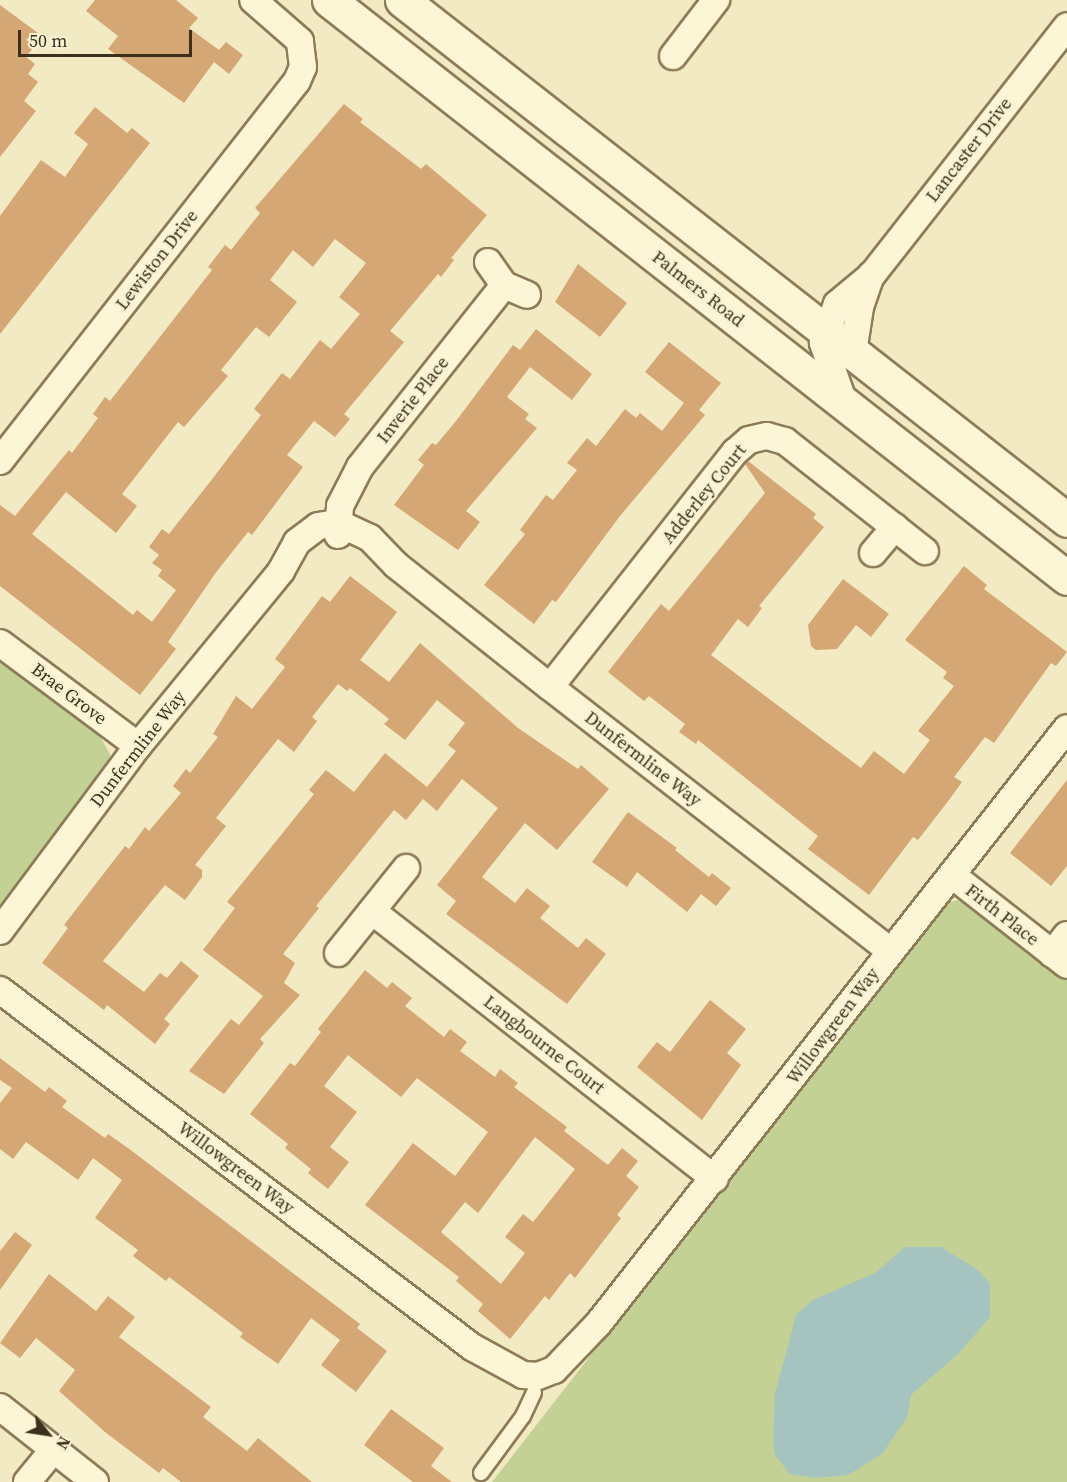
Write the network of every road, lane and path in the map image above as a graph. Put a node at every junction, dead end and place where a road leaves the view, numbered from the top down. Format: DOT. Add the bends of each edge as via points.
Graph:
graph roads {
  1 [pos="253,0"];
  2 [pos="329,0"];
  3 [pos="402,0"];
  4 [pos="716,0"];
  5 [pos="1067,26"];
  6 [pos="673,56"];
  7 [pos="488,262"];
  8 [pos="872,275"];
  9 [pos="504,285"];
  10 [pos="527,295"];
  11 [pos="825,331"];
  12 [pos="853,353"];
  13 [pos="844,403"];
  14 [pos="0,461"];
  15 [pos="1067,520"];
  16 [pos="895,527"];
  17 [pos="338,529"];
  18 [pos="925,551"];
  19 [pos="873,553"];
  20 [pos="1067,578"];
  21 [pos="0,643"];
  22 [pos="550,687"];
  23 [pos="1067,728"];
  24 [pos="138,746"];
  25 [pos="406,868"];
  26 [pos="952,875"];
  27 [pos="372,911"];
  28 [pos="0,931"];
  29 [pos="890,951"];
  30 [pos="338,952"];
  31 [pos="1063,952"];
  32 [pos="0,990"];
  33 [pos="716,1179"];
  34 [pos="533,1384"];
  35 [pos="0,1407"];
  36 [pos="54,1449"];
  37 [pos="481,1473"];
  38 [pos="27,1482"];
  39 [pos="95,1482"];
  1 -- 14 [label="street, Lewiston Drive" via="297,37 303,56 301,74"];
  2 -- 13 [label="main road, Palmers Road"];
  3 -- 11 [label="main road"];
  4 -- 6 [label="street"];
  5 -- 8 [label="street, Lancaster Drive"];
  7 -- 9 [label="street"];
  8 -- 11 [label="street, Lancaster Drive" via="837,304"];
  8 -- 12 [label="street, Lancaster Drive" via="860,307"];
  9 -- 10 [label="street"];
  9 -- 17 [label="street, Inverie Place" via="360,467 340,506"];
  11 -- 12 [label="main road"];
  11 -- 13 [label="street, Lancaster Drive" via="824,353"];
  12 -- 15 [label="main road"];
  13 -- 20 [label="main road, Palmers Road"];
  16 -- 18 [label="street, Adderley Court"];
  16 -- 19 [label="street"];
  16 -- 22 [label="street, Adderley Court" via="785,441 767,436 749,440 735,452"];
  17 -- 22 [label="street, Dunfermline Way" via="370,538 396,565"];
  17 -- 24 [label="street, Dunfermline Way" via="316,541 281,571"];
  21 -- 24 [label="street, Brae Grove"];
  22 -- 29 [label="street, Dunfermline Way"];
  23 -- 26 [label="street, Willowgreen Way"];
  24 -- 28 [label="street, Dunfermline Way"];
  25 -- 27 [label="street"];
  26 -- 29 [label="street, Willowgreen Way"];
  26 -- 31 [label="street, Firth Place"];
  27 -- 30 [label="street"];
  27 -- 33 [label="street, Langbourne Court"];
  29 -- 33 [label="street, Willowgreen Way"];
  32 -- 34 [label="street, Willowgreen Way" via="472,1347"];
  33 -- 34 [label="street, Willowgreen Way" via="598,1324 554,1370"];
  34 -- 37 [label="lane" via="523,1416"];
  35 -- 36 [label="street"];
  36 -- 38 [label="street"];
  36 -- 39 [label="street"];
}
